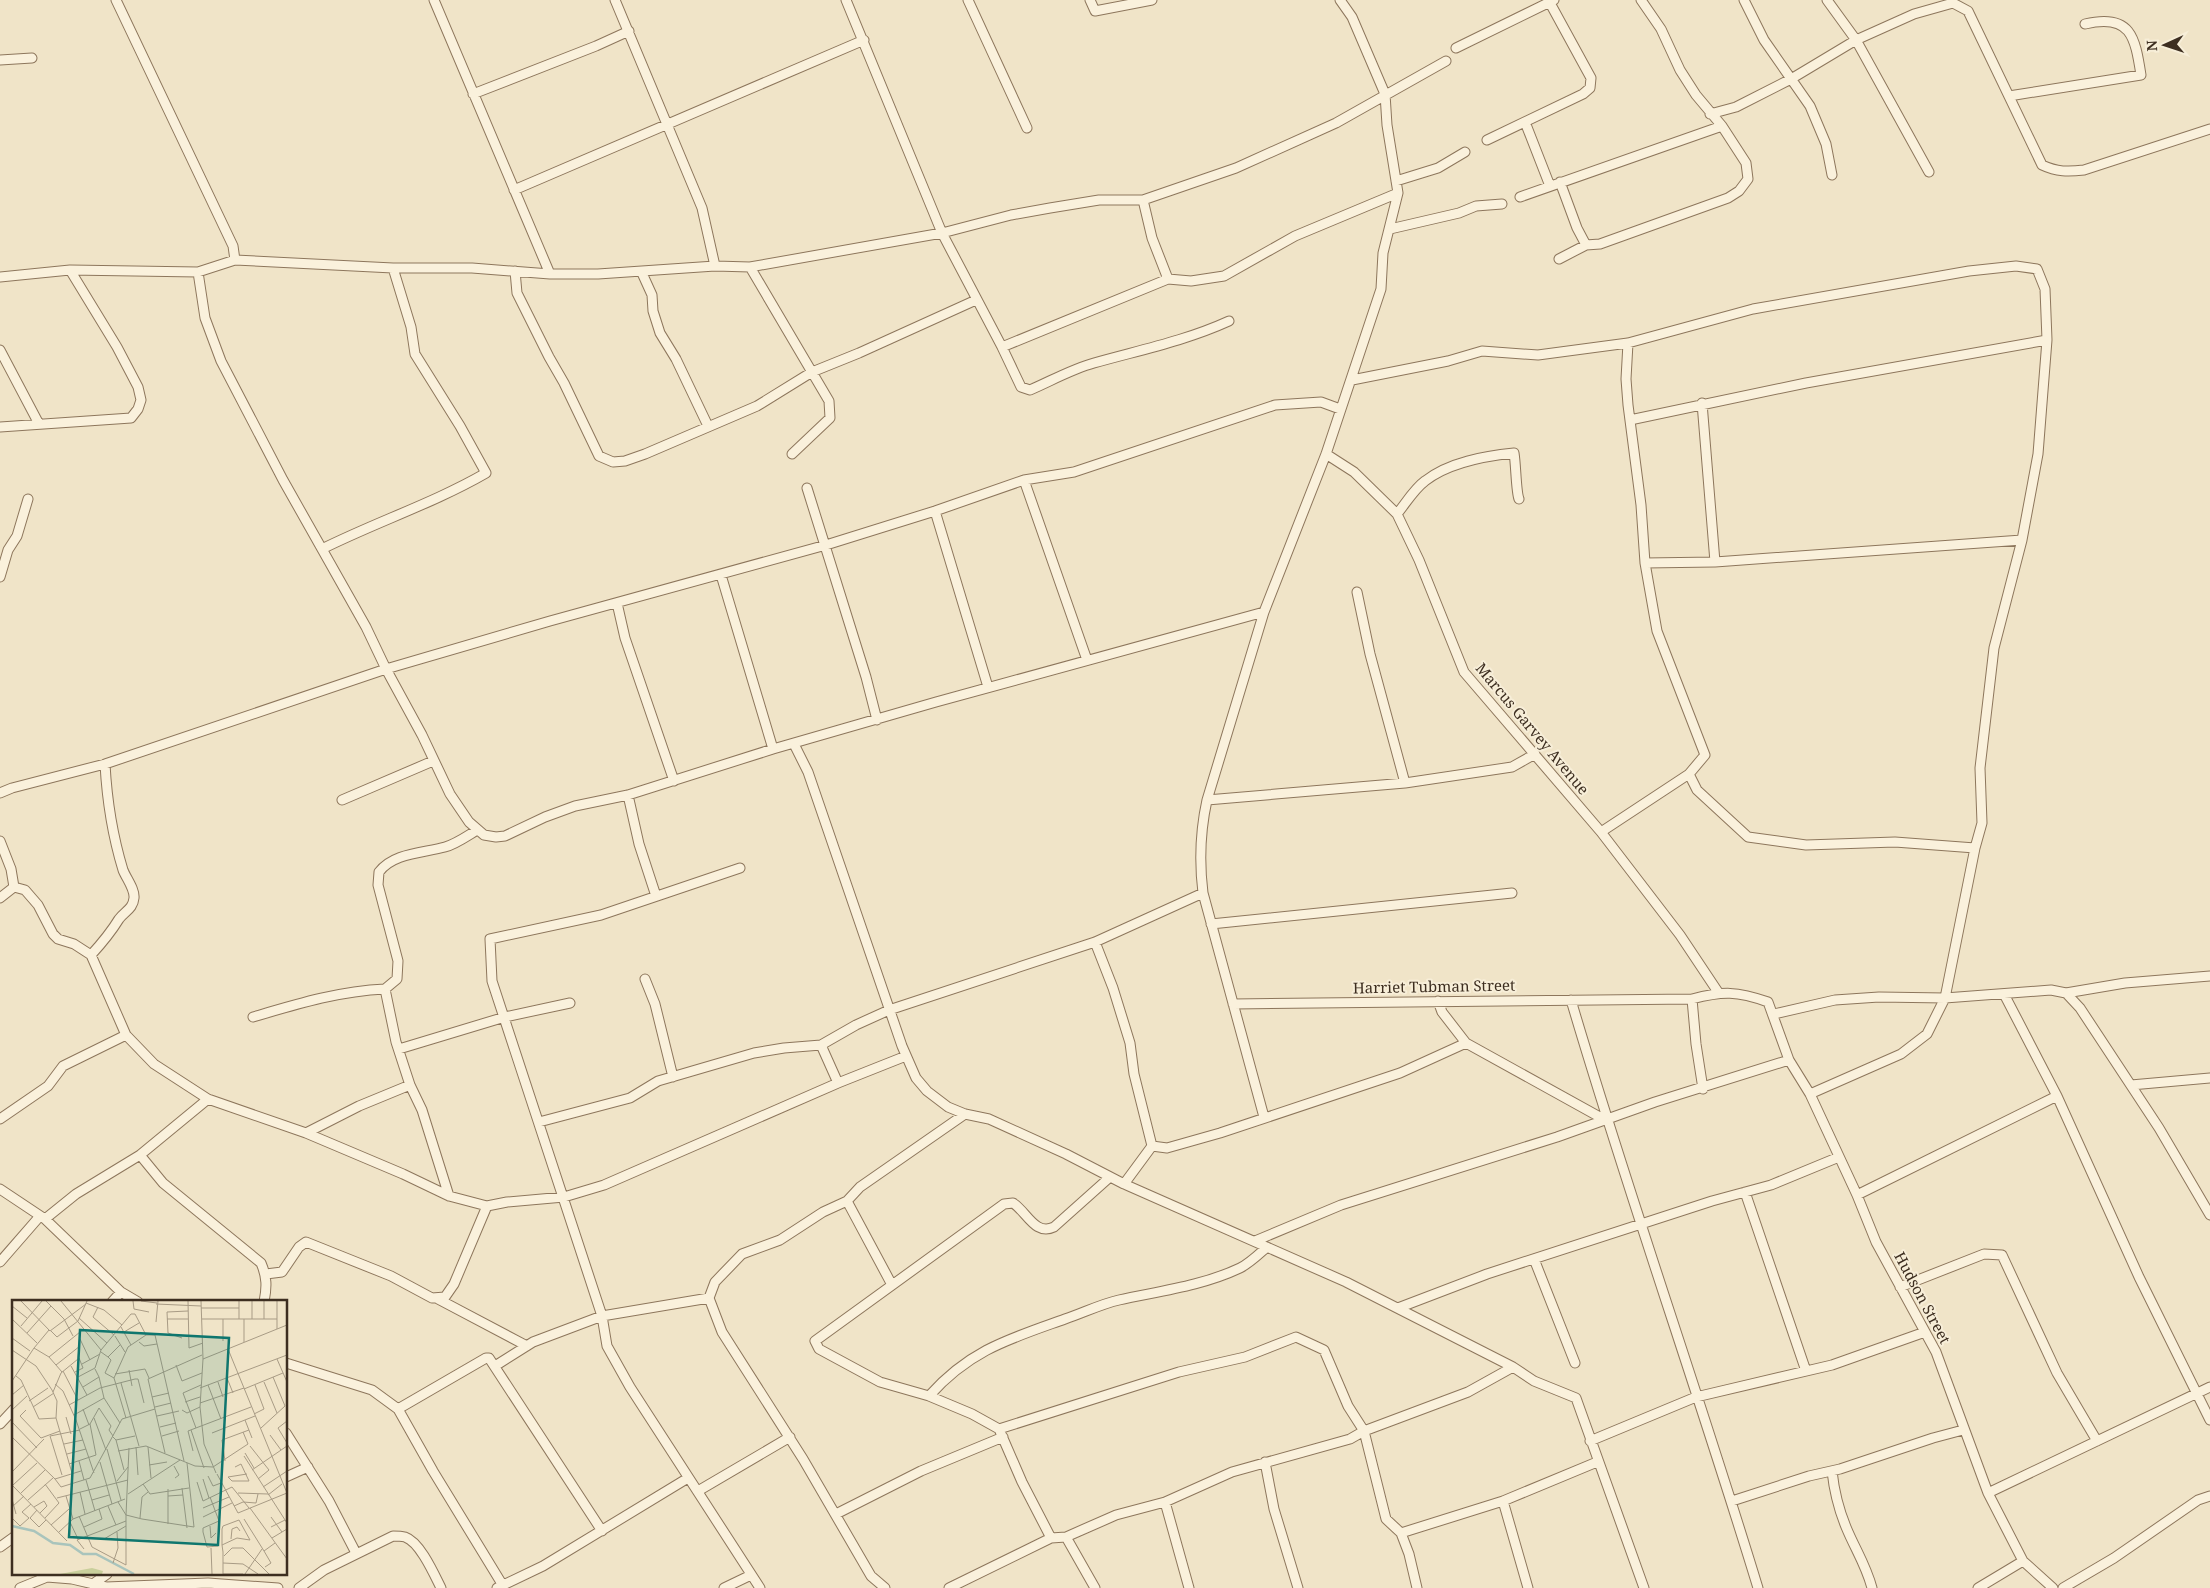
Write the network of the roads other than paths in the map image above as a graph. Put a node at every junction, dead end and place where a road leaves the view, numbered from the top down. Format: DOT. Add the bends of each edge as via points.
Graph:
graph roads {
  1 [pos="118,0"];
  2 [pos="434,0"];
  3 [pos="615,0"];
  4 [pos="846,0"];
  5 [pos="968,0"];
  6 [pos="1090,0"];
  7 [pos="1152,0"];
  8 [pos="1340,0"];
  9 [pos="1641,0"];
  10 [pos="1744,0"];
  11 [pos="1827,0"];
  12 [pos="1552,1"];
  13 [pos="2085,24"];
  14 [pos="629,30"];
  15 [pos="864,40"];
  16 [pos="1856,40"];
  17 [pos="1456,48"];
  18 [pos="32,58"];
  19 [pos="0,60"];
  20 [pos="1446,62"];
  21 [pos="1791,79"];
  22 [pos="473,94"];
  23 [pos="1385,94"];
  24 [pos="2009,96"];
  25 [pos="1710,114"];
  26 [pos="1525,122"];
  27 [pos="669,124"];
  28 [pos="1722,126"];
  29 [pos="1027,128"];
  30 [pos="2210,129"];
  31 [pos="1487,140"];
  32 [pos="1465,152"];
  33 [pos="1929,172"];
  34 [pos="1832,175"];
  35 [pos="1396,181"];
  36 [pos="1560,182"];
  37 [pos="1550,186"];
  38 [pos="514,190"];
  39 [pos="1398,193"];
  40 [pos="1520,198"];
  41 [pos="1143,200"];
  42 [pos="1502,204"];
  43 [pos="1390,229"];
  44 [pos="942,233"];
  45 [pos="1586,245"];
  46 [pos="1559,259"];
  47 [pos="235,260"];
  48 [pos="715,266"];
  49 [pos="750,267"];
  50 [pos="393,268"];
  51 [pos="70,270"];
  52 [pos="515,271"];
  53 [pos="198,272"];
  54 [pos="642,272"];
  55 [pos="550,274"];
  56 [pos="0,277"];
  57 [pos="1168,279"];
  58 [pos="976,300"];
  59 [pos="1229,321"];
  60 [pos="2047,340"];
  61 [pos="1628,343"];
  62 [pos="1002,347"];
  63 [pos="0,350"];
  64 [pos="812,372"];
  65 [pos="1352,380"];
  66 [pos="1702,403"];
  67 [pos="1340,409"];
  68 [pos="1630,420"];
  69 [pos="39,424"];
  70 [pos="0,426"];
  71 [pos="708,426"];
  72 [pos="792,454"];
  73 [pos="1326,454"];
  74 [pos="1024,480"];
  75 [pos="807,488"];
  76 [pos="28,499"];
  77 [pos="1519,499"];
  78 [pos="935,511"];
  79 [pos="1397,514"];
  80 [pos="2022,540"];
  81 [pos="826,545"];
  82 [pos="322,549"];
  83 [pos="1715,562"];
  84 [pos="1645,563"];
  85 [pos="721,575"];
  86 [pos="0,577"];
  87 [pos="1357,592"];
  88 [pos="617,603"];
  89 [pos="1264,612"];
  90 [pos="1087,660"];
  91 [pos="386,670"];
  92 [pos="988,687"];
  93 [pos="877,720"];
  94 [pos="794,744"];
  95 [pos="773,750"];
  96 [pos="1534,754"];
  97 [pos="433,761"];
  98 [pos="105,764"];
  99 [pos="1689,774"];
  100 [pos="674,780"];
  101 [pos="1405,783"];
  102 [pos="0,793"];
  103 [pos="628,795"];
  104 [pos="342,800"];
  105 [pos="1207,800"];
  106 [pos="476,830"];
  107 [pos="1601,832"];
  108 [pos="0,841"];
  109 [pos="1975,848"];
  110 [pos="740,868"];
  111 [pos="14,887"];
  112 [pos="1512,892"];
  113 [pos="1203,893"];
  114 [pos="656,896"];
  115 [pos="0,898"];
  116 [pos="1211,924"];
  117 [pos="1095,942"];
  118 [pos="92,955"];
  119 [pos="2210,976"];
  120 [pos="645,979"];
  121 [pos="385,990"];
  122 [pos="1718,992"];
  123 [pos="2066,993"];
  124 [pos="2004,994"];
  125 [pos="1945,998"];
  126 [pos="1692,999"];
  127 [pos="1571,1000"];
  128 [pos="1438,1001"];
  129 [pos="570,1003"];
  130 [pos="1233,1004"];
  131 [pos="889,1010"];
  132 [pos="1774,1014"];
  133 [pos="253,1017"];
  134 [pos="505,1017"];
  135 [pos="126,1035"];
  136 [pos="1466,1043"];
  137 [pos="821,1046"];
  138 [pos="399,1049"];
  139 [pos="906,1056"];
  140 [pos="1789,1060"];
  141 [pos="673,1077"];
  142 [pos="2210,1078"];
  143 [pos="838,1083"];
  144 [pos="410,1085"];
  145 [pos="2131,1085"];
  146 [pos="1703,1088"];
  147 [pos="1810,1094"];
  148 [pos="2057,1096"];
  149 [pos="208,1099"];
  150 [pos="965,1114"];
  151 [pos="1264,1117"];
  152 [pos="0,1119"];
  153 [pos="1607,1121"];
  154 [pos="539,1122"];
  155 [pos="306,1133"];
  156 [pos="1152,1146"];
  157 [pos="140,1155"];
  158 [pos="1839,1157"];
  159 [pos="1110,1177"];
  160 [pos="1124,1184"];
  161 [pos="0,1189"];
  162 [pos="1745,1192"];
  163 [pos="1857,1195"];
  164 [pos="449,1196"];
  165 [pos="564,1197"];
  166 [pos="847,1201"];
  167 [pos="487,1206"];
  168 [pos="2210,1215"];
  169 [pos="42,1217"];
  170 [pos="1642,1223"];
  171 [pos="1255,1241"];
  172 [pos="1267,1247"];
  173 [pos="1534,1259"];
  174 [pos="0,1262"];
  175 [pos="266,1274"];
  176 [pos="892,1285"];
  177 [pos="1900,1288"];
  178 [pos="121,1292"];
  179 [pos="709,1298"];
  180 [pos="438,1299"];
  181 [pos="114,1300"];
  182 [pos="135,1300"];
  183 [pos="264,1300"];
  184 [pos="1398,1308"];
  185 [pos="602,1316"];
  186 [pos="1925,1332"];
  187 [pos="527,1346"];
  188 [pos="1575,1363"];
  189 [pos="288,1364"];
  190 [pos="495,1366"];
  191 [pos="1512,1367"];
  192 [pos="1806,1371"];
  193 [pos="2210,1387"];
  194 [pos="2198,1393"];
  195 [pos="929,1396"];
  196 [pos="1696,1397"];
  197 [pos="398,1409"];
  198 [pos="12,1414"];
  199 [pos="2210,1420"];
  200 [pos="0,1424"];
  201 [pos="1963,1430"];
  202 [pos="1364,1431"];
  203 [pos="1001,1433"];
  204 [pos="288,1436"];
  205 [pos="790,1437"];
  206 [pos="2097,1441"];
  207 [pos="1590,1442"];
  208 [pos="1265,1462"];
  209 [pos="1597,1462"];
  210 [pos="308,1467"];
  211 [pos="1832,1471"];
  212 [pos="288,1476"];
  213 [pos="688,1478"];
  214 [pos="698,1491"];
  215 [pos="1988,1493"];
  216 [pos="2210,1496"];
  217 [pos="1503,1501"];
  218 [pos="1732,1501"];
  219 [pos="1166,1502"];
  220 [pos="836,1514"];
  221 [pos="602,1531"];
  222 [pos="1401,1532"];
  223 [pos="1066,1537"];
  224 [pos="12,1538"];
  225 [pos="1052,1538"];
  226 [pos="0,1547"];
  227 [pos="356,1553"];
  228 [pos="2023,1561"];
  229 [pos="751,1575"];
  230 [pos="104,1576"];
  231 [pos="93,1584"];
  232 [pos="500,1586"];
  233 [pos="169,1587"];
  234 [pos="20,1588"];
  235 [pos="278,1588"];
  236 [pos="299,1588"];
  237 [pos="441,1588"];
  238 [pos="724,1588"];
  239 [pos="760,1588"];
  240 [pos="885,1588"];
  241 [pos="949,1588"];
  242 [pos="1095,1588"];
  243 [pos="1189,1588"];
  244 [pos="1298,1588"];
  245 [pos="1418,1588"];
  246 [pos="1528,1588"];
  247 [pos="1644,1588"];
  248 [pos="1758,1588"];
  249 [pos="1872,1588"];
  250 [pos="1978,1588"];
  251 [pos="2053,1588"];
  252 [pos="2063,1588"];
  1 -- 47 [label="street" via="234,246"];
  2 -- 22 [label="street"];
  3 -- 14 [label="street"];
  4 -- 15 [label="street"];
  5 -- 29 [label="street"];
  6 -- 7 [label="street" via="1095,11"];
  8 -- 23 [label="street" via="1352,17"];
  9 -- 25 [label="street" via="1661,29 1680,70"];
  10 -- 21 [label="street" via="1764,40"];
  11 -- 16 [label="street"];
  12 -- 17 [label="street"];
  12 -- 26 [label="street" via="1591,78 1590,88 1584,94"];
  13 -- 24 [label="street" via="2102,20 2119,23 2130,33 2141,75"];
  14 -- 22 [label="street"];
  14 -- 27 [label="street"];
  15 -- 27 [label="street"];
  15 -- 44 [label="street"];
  16 -- 21 [label="street"];
  16 -- 24 [label="street" via="1914,14 1953,3 1968,11"];
  16 -- 33 [label="street"];
  18 -- 19 [label="street"];
  20 -- 23 [label="street"];
  21 -- 25 [label="street" via="1736,107"];
  21 -- 34 [label="street" via="1810,106 1826,144"];
  22 -- 38 [label="street"];
  23 -- 35 [label="street"];
  23 -- 41 [label="street" via="1336,123 1236,168"];
  24 -- 30 [label="street" via="2042,165 2054,171 2084,170"];
  25 -- 28 [label="street"];
  26 -- 31 [label="street"];
  26 -- 37 [label="street"];
  27 -- 38 [label="street"];
  27 -- 48 [label="street" via="702,208"];
  28 -- 36 [label="street"];
  28 -- 45 [label="street" via="1746,163 1748,179 1739,191 1728,198 1600,244"];
  32 -- 35 [label="street" via="1438,168"];
  35 -- 39 [label="street"];
  36 -- 37 [label="street"];
  36 -- 45 [label="street"];
  37 -- 40 [label="street"];
  38 -- 55 [label="street"];
  39 -- 43 [label="street"];
  39 -- 57 [label="street" via="1295,236 1224,276 1191,281"];
  41 -- 44 [label="street" via="1099,200 1060,206"];
  41 -- 57 [label="street" via="1152,238"];
  42 -- 43 [label="street" via="1476,206"];
  43 -- 65 [label="street" via="1383,253 1381,289"];
  44 -- 49 [label="street"];
  44 -- 58 [label="street"];
  45 -- 46 [label="street"];
  47 -- 50 [label="street"];
  47 -- 53 [label="street"];
  48 -- 49 [label="street"];
  48 -- 54 [label="street"];
  49 -- 64 [label="street"];
  50 -- 52 [label="street"];
  50 -- 82 [label="street" via="412,327 416,354 486,474"];
  51 -- 53 [label="street"];
  51 -- 56 [label="street"];
  51 -- 69 [label="street" via="117,347 138,387 141,400 131,418"];
  52 -- 55 [label="street"];
  52 -- 71 [label="street" via="517,293 599,456 613,462 625,461"];
  53 -- 82 [label="street" via="205,318 221,361"];
  54 -- 55 [label="street"];
  54 -- 71 [label="street" via="652,295 660,333"];
  57 -- 62 [label="street"];
  58 -- 62 [label="street"];
  58 -- 64 [label="street"];
  59 -- 62 [label="street" via="1160,347 1092,363 1030,390 1021,387"];
  60 -- 61 [label="street" via="2044,289 2037,269 2016,266 1753,308"];
  60 -- 66 [label="street"];
  60 -- 80 [label="street" via="2038,454"];
  61 -- 65 [label="street" via="1538,355 1482,351"];
  61 -- 68 [label="street" via="1626,379"];
  63 -- 69 [label="street"];
  64 -- 71 [label="street" via="757,406"];
  64 -- 72 [label="street" via="829,401 830,418"];
  65 -- 67 [label="street"];
  66 -- 68 [label="street"];
  66 -- 83 [label="street"];
  67 -- 73 [label="street"];
  67 -- 74 [label="street" via="1321,402 1275,405 1074,472"];
  68 -- 84 [label="street"];
  69 -- 70 [label="street"];
  73 -- 79 [label="street, Marcus Garvey Avenue" via="1354,472"];
  73 -- 89 [label="street"];
  74 -- 78 [label="street"];
  74 -- 90 [label="street"];
  75 -- 81 [label="street"];
  76 -- 86 [label="street"];
  77 -- 79 [label="street" via="1514,454 1487,456 1451,467 1425,481"];
  78 -- 81 [label="street"];
  78 -- 92 [label="street"];
  79 -- 96 [label="street, Marcus Garvey Avenue" via="1464,672"];
  80 -- 83 [label="street"];
  80 -- 109 [label="street" via="1994,648 1980,768 1982,823"];
  81 -- 85 [label="street"];
  81 -- 93 [label="street"];
  82 -- 91 [label="street"];
  83 -- 84 [label="street"];
  84 -- 99 [label="street" via="1658,631 1705,755"];
  85 -- 88 [label="street"];
  85 -- 95 [label="street"];
  87 -- 101 [label="street" via="1370,654"];
  88 -- 91 [label="street"];
  88 -- 100 [label="street" via="625,638"];
  89 -- 90 [label="street"];
  89 -- 105 [label="street"];
  90 -- 92 [label="street"];
  91 -- 97 [label="street"];
  91 -- 98 [label="street"];
  92 -- 93 [label="street"];
  93 -- 94 [label="street"];
  94 -- 95 [label="street"];
  94 -- 131 [label="street" via="808,772"];
  95 -- 100 [label="street"];
  96 -- 101 [label="street" via="1512,767"];
  96 -- 107 [label="street, Marcus Garvey Avenue"];
  97 -- 104 [label="street"];
  97 -- 106 [label="street" via="450,794"];
  98 -- 102 [label="street"];
  98 -- 118 [label="street" via="114,841 134,898 130,910 120,917"];
  99 -- 107 [label="street"];
  99 -- 109 [label="street" via="1696,790 1748,837 1806,845 1895,842"];
  100 -- 103 [label="street"];
  101 -- 105 [label="street"];
  103 -- 106 [label="street" via="575,806 505,836 484,835"];
  103 -- 114 [label="street"];
  105 -- 113 [label="street" via="1201,827"];
  106 -- 121 [label="street" via="447,847 389,862 379,872 378,885 398,968 397,979"];
  107 -- 122 [label="street, Marcus Garvey Avenue" via="1680,935"];
  108 -- 111 [label="street" via="12,868"];
  109 -- 125 [label="street"];
  110 -- 114 [label="street"];
  111 -- 115 [label="street"];
  111 -- 118 [label="street" via="25,890 38,905 58,939"];
  112 -- 116 [label="street"];
  113 -- 116 [label="street"];
  113 -- 117 [label="street"];
  114 -- 134 [label="street" via="601,915 490,939 492,981"];
  116 -- 130 [label="street"];
  117 -- 131 [label="street"];
  117 -- 156 [label="street" via="1130,1043 1134,1074"];
  118 -- 135 [label="street"];
  119 -- 123 [label="street" via="2125,983"];
  120 -- 141 [label="street" via="655,1004"];
  121 -- 133 [label="street" via="321,997"];
  121 -- 138 [label="street"];
  122 -- 126 [label="street, Harriet Tubman Street"];
  122 -- 132 [label="street, Harriet Tubman Street" via="1746,994 1768,1002"];
  123 -- 124 [label="street" via="2051,990"];
  123 -- 145 [label="street" via="2080,1008"];
  124 -- 125 [label="street"];
  124 -- 148 [label="street"];
  125 -- 132 [label="street" via="1835,1000"];
  125 -- 147 [label="street" via="1927,1034 1901,1054"];
  126 -- 127 [label="street, Harriet Tubman Street"];
  126 -- 146 [label="street"];
  127 -- 128 [label="street, Harriet Tubman Street"];
  127 -- 153 [label="street"];
  128 -- 130 [label="street, Harriet Tubman Street"];
  128 -- 136 [label="street" via="1442,1012"];
  129 -- 134 [label="street"];
  130 -- 151 [label="street"];
  131 -- 137 [label="street"];
  131 -- 139 [label="street"];
  132 -- 140 [label="street, Hudson Street"];
  134 -- 138 [label="street"];
  134 -- 154 [label="street"];
  135 -- 149 [label="street" via="154,1064"];
  135 -- 152 [label="street" via="63,1066 48,1086"];
  136 -- 151 [label="street" via="1400,1074"];
  136 -- 153 [label="street"];
  137 -- 141 [label="street" via="754,1053"];
  137 -- 143 [label="street"];
  138 -- 144 [label="street"];
  139 -- 143 [label="street"];
  139 -- 150 [label="street" via="916,1078 927,1091 948,1107"];
  140 -- 146 [label="street"];
  140 -- 147 [label="street, Hudson Street"];
  141 -- 154 [label="street" via="658,1081 630,1098"];
  142 -- 145 [label="street"];
  143 -- 165 [label="street" via="612,1181"];
  144 -- 155 [label="street"];
  144 -- 164 [label="street" via="422,1110"];
  145 -- 168 [label="street"];
  146 -- 153 [label="street"];
  147 -- 158 [label="street, Hudson Street"];
  148 -- 163 [label="street"];
  148 -- 194 [label="street" via="2143,1286"];
  149 -- 155 [label="street"];
  149 -- 157 [label="street"];
  150 -- 159 [label="street" via="997,1123"];
  150 -- 166 [label="street" via="860,1187"];
  151 -- 156 [label="street" via="1167,1148"];
  153 -- 170 [label="street"];
  153 -- 171 [label="street" via="1341,1205"];
  154 -- 165 [label="street"];
  155 -- 164 [label="street"];
  156 -- 160 [label="street"];
  157 -- 169 [label="street"];
  157 -- 175 [label="street" via="163,1183 254,1255"];
  158 -- 162 [label="street" via="1771,1185"];
  158 -- 163 [label="street, Hudson Street"];
  159 -- 160 [label="street"];
  159 -- 176 [label="street" via="1047,1230 1038,1228 1013,1203 1004,1204"];
  160 -- 171 [label="street"];
  161 -- 169 [label="street"];
  162 -- 170 [label="street"];
  162 -- 192 [label="street"];
  163 -- 177 [label="street, Hudson Street"];
  164 -- 167 [label="street"];
  165 -- 167 [label="street"];
  165 -- 185 [label="street"];
  166 -- 176 [label="street"];
  166 -- 179 [label="street" via="823,1212 780,1240 742,1254 715,1282"];
  167 -- 180 [label="street" via="454,1284 445,1297"];
  169 -- 174 [label="street"];
  169 -- 178 [label="street"];
  170 -- 173 [label="street"];
  170 -- 196 [label="street"];
  171 -- 172 [label="street"];
  172 -- 184 [label="street"];
  172 -- 195 [label="street" via="1241,1267 1207,1280 1117,1300 993,1346 946,1376"];
  173 -- 184 [label="street"];
  173 -- 188 [label="street"];
  175 -- 180 [label="street" via="282,1272 306,1242"];
  175 -- 183 [label="street"];
  176 -- 195 [label="street" via="816,1340 819,1349 880,1382"];
  177 -- 186 [label="street, Hudson Street"];
  177 -- 206 [label="street" via="1984,1254 2002,1255 2057,1373"];
  178 -- 181 [label="street"];
  178 -- 182 [label="street"];
  179 -- 185 [label="street"];
  179 -- 205 [label="street" via="722,1332"];
  180 -- 187 [label="street"];
  184 -- 191 [label="street"];
  185 -- 187 [label="street"];
  185 -- 213 [label="street" via="607,1346"];
  186 -- 192 [label="street"];
  186 -- 201 [label="street, Hudson Street" via="1936,1352"];
  187 -- 190 [label="street"];
  189 -- 197 [label="street" via="372,1390"];
  190 -- 197 [label="street" via="486,1358"];
  190 -- 221 [label="street"];
  191 -- 202 [label="street" via="1468,1392"];
  191 -- 207 [label="street" via="1534,1381 1576,1398"];
  192 -- 196 [label="street"];
  193 -- 194 [label="street"];
  194 -- 199 [label="street"];
  194 -- 206 [label="street"];
  195 -- 203 [label="street" via="972,1414"];
  196 -- 207 [label="street"];
  196 -- 218 [label="street"];
  197 -- 232 [label="street"];
  198 -- 200 [label="street"];
  201 -- 211 [label="street"];
  201 -- 215 [label="street, Hudson Street"];
  202 -- 203 [label="street" via="1348,1406 1324,1350 1296,1336 1245,1357 1179,1372"];
  202 -- 208 [label="street" via="1350,1439"];
  202 -- 222 [label="street" via="1386,1519"];
  203 -- 220 [label="street"];
  203 -- 225 [label="street" via="1022,1482"];
  204 -- 210 [label="street"];
  205 -- 214 [label="street"];
  205 -- 220 [label="street"];
  206 -- 215 [label="street"];
  207 -- 209 [label="street"];
  208 -- 219 [label="street" via="1232,1472"];
  208 -- 244 [label="street" via="1274,1509"];
  209 -- 217 [label="street"];
  209 -- 247 [label="street"];
  210 -- 212 [label="street"];
  210 -- 227 [label="street"];
  211 -- 218 [label="street"];
  211 -- 249 [label="street" via="1846,1527 1866,1567"];
  213 -- 214 [label="street"];
  213 -- 221 [label="street"];
  214 -- 229 [label="street"];
  215 -- 228 [label="street, Hudson Street"];
  216 -- 252 [label="street" via="2198,1500 2114,1558"];
  217 -- 222 [label="street"];
  217 -- 246 [label="street"];
  218 -- 248 [label="street"];
  219 -- 223 [label="street" via="1116,1515"];
  219 -- 243 [label="street"];
  220 -- 240 [label="street" via="872,1576"];
  221 -- 232 [label="street" via="543,1566"];
  222 -- 245 [label="street"];
  223 -- 225 [label="street"];
  223 -- 242 [label="street"];
  224 -- 226 [label="street"];
  225 -- 241 [label="street"];
  227 -- 236 [label="street"];
  227 -- 237 [label="street" via="393,1536 404,1536 413,1542 429,1564"];
  228 -- 250 [label="street"];
  228 -- 251 [label="street, Hudson Street"];
  229 -- 238 [label="street"];
  229 -- 239 [label="street"];
  230 -- 231 [label="street"];
  231 -- 233 [label="street"];
  231 -- 234 [label="street" via="47,1577"];
  233 -- 235 [label="street" via="208,1584"];
}
